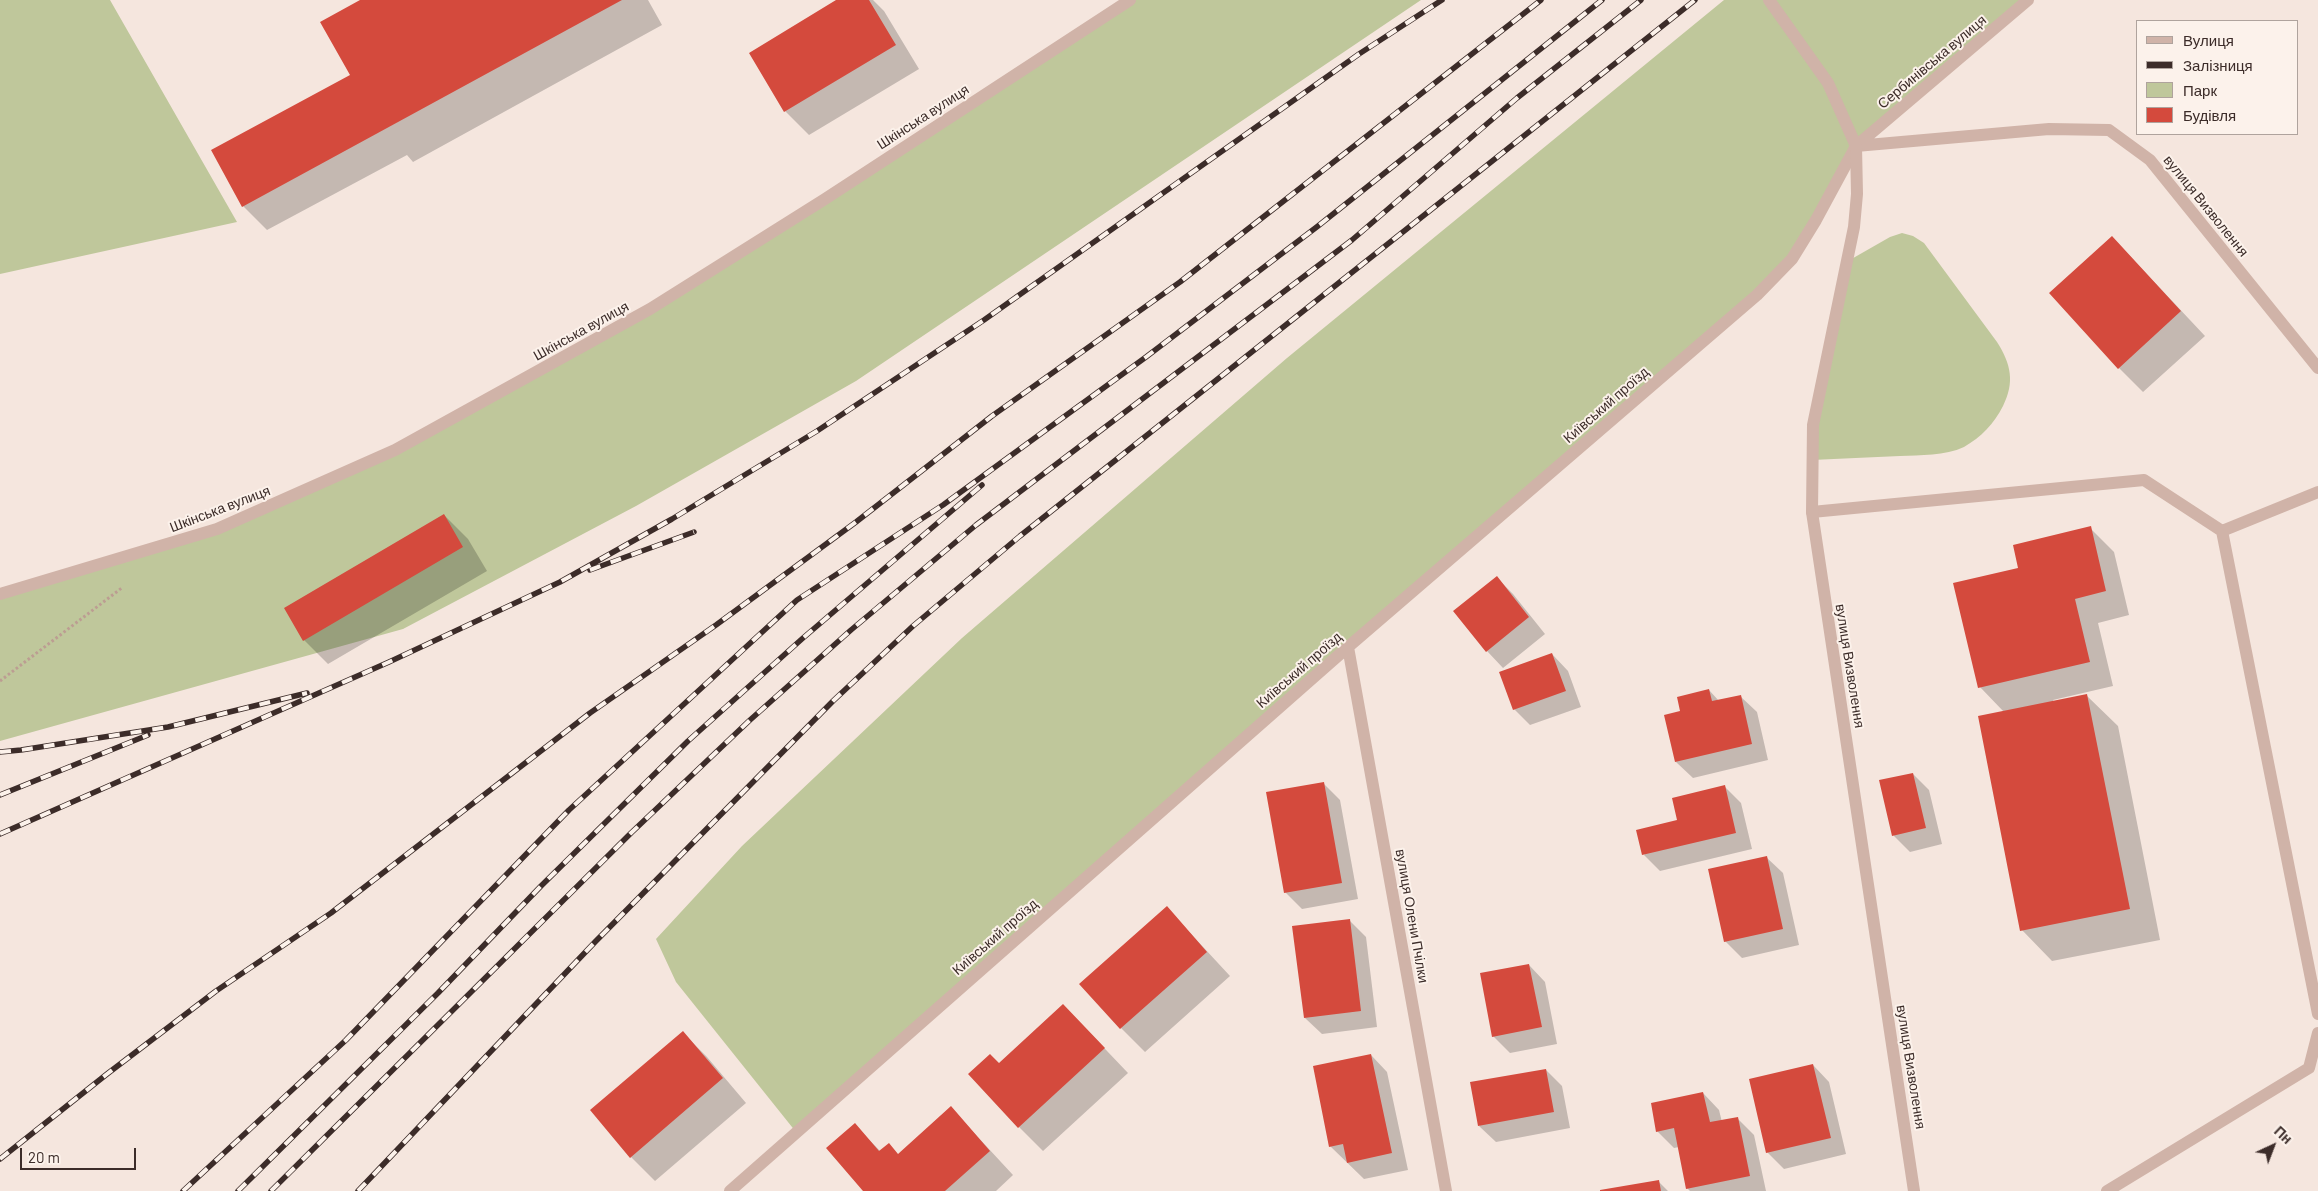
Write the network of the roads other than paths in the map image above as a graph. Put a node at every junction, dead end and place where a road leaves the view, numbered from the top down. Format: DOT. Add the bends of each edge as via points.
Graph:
graph roads {
  1 [pos="1130,0"];
  2 [pos="1769,0"];
  3 [pos="2028,0"];
  4 [pos="1856,146"];
  5 [pos="2316,362"];
  6 [pos="2318,492"];
  7 [pos="1812,512"];
  8 [pos="2222,531"];
  9 [pos="0,594"];
  10 [pos="1348,647"];
  11 [pos="2318,1014"];
  12 [pos="2318,1034"];
  13 [pos="730,1191"];
  14 [pos="1446,1191"];
  15 [pos="1914,1191"];
  16 [pos="2107,1191"];
  1 -- 9 [label="street, Шкінська вулиця" via="650,309 395,450 217,529"];
  2 -- 4 [label="street, вулиця Визволення" via="1828,84"];
  3 -- 4 [label="street, Сербинівська вулиця"];
  4 -- 5 [label="street, вулиця Визволення" via="2050,129 2108,130 2150,160"];
  4 -- 7 [label="street, вулиця Визволення" via="1854,227 1813,425"];
  4 -- 10 [label="street, Київський проїзд" via="1792,259 1758,295"];
  6 -- 8 [label="street"];
  7 -- 8 [label="street" via="2144,480"];
  7 -- 15 [label="street, вулиця Визволення"];
  8 -- 11 [label="street"];
  10 -- 13 [label="street, Київський проїзд"];
  10 -- 14 [label="street, вулиця Олени Пчілки"];
  12 -- 16 [label="street" via="2309,1068"];
}
